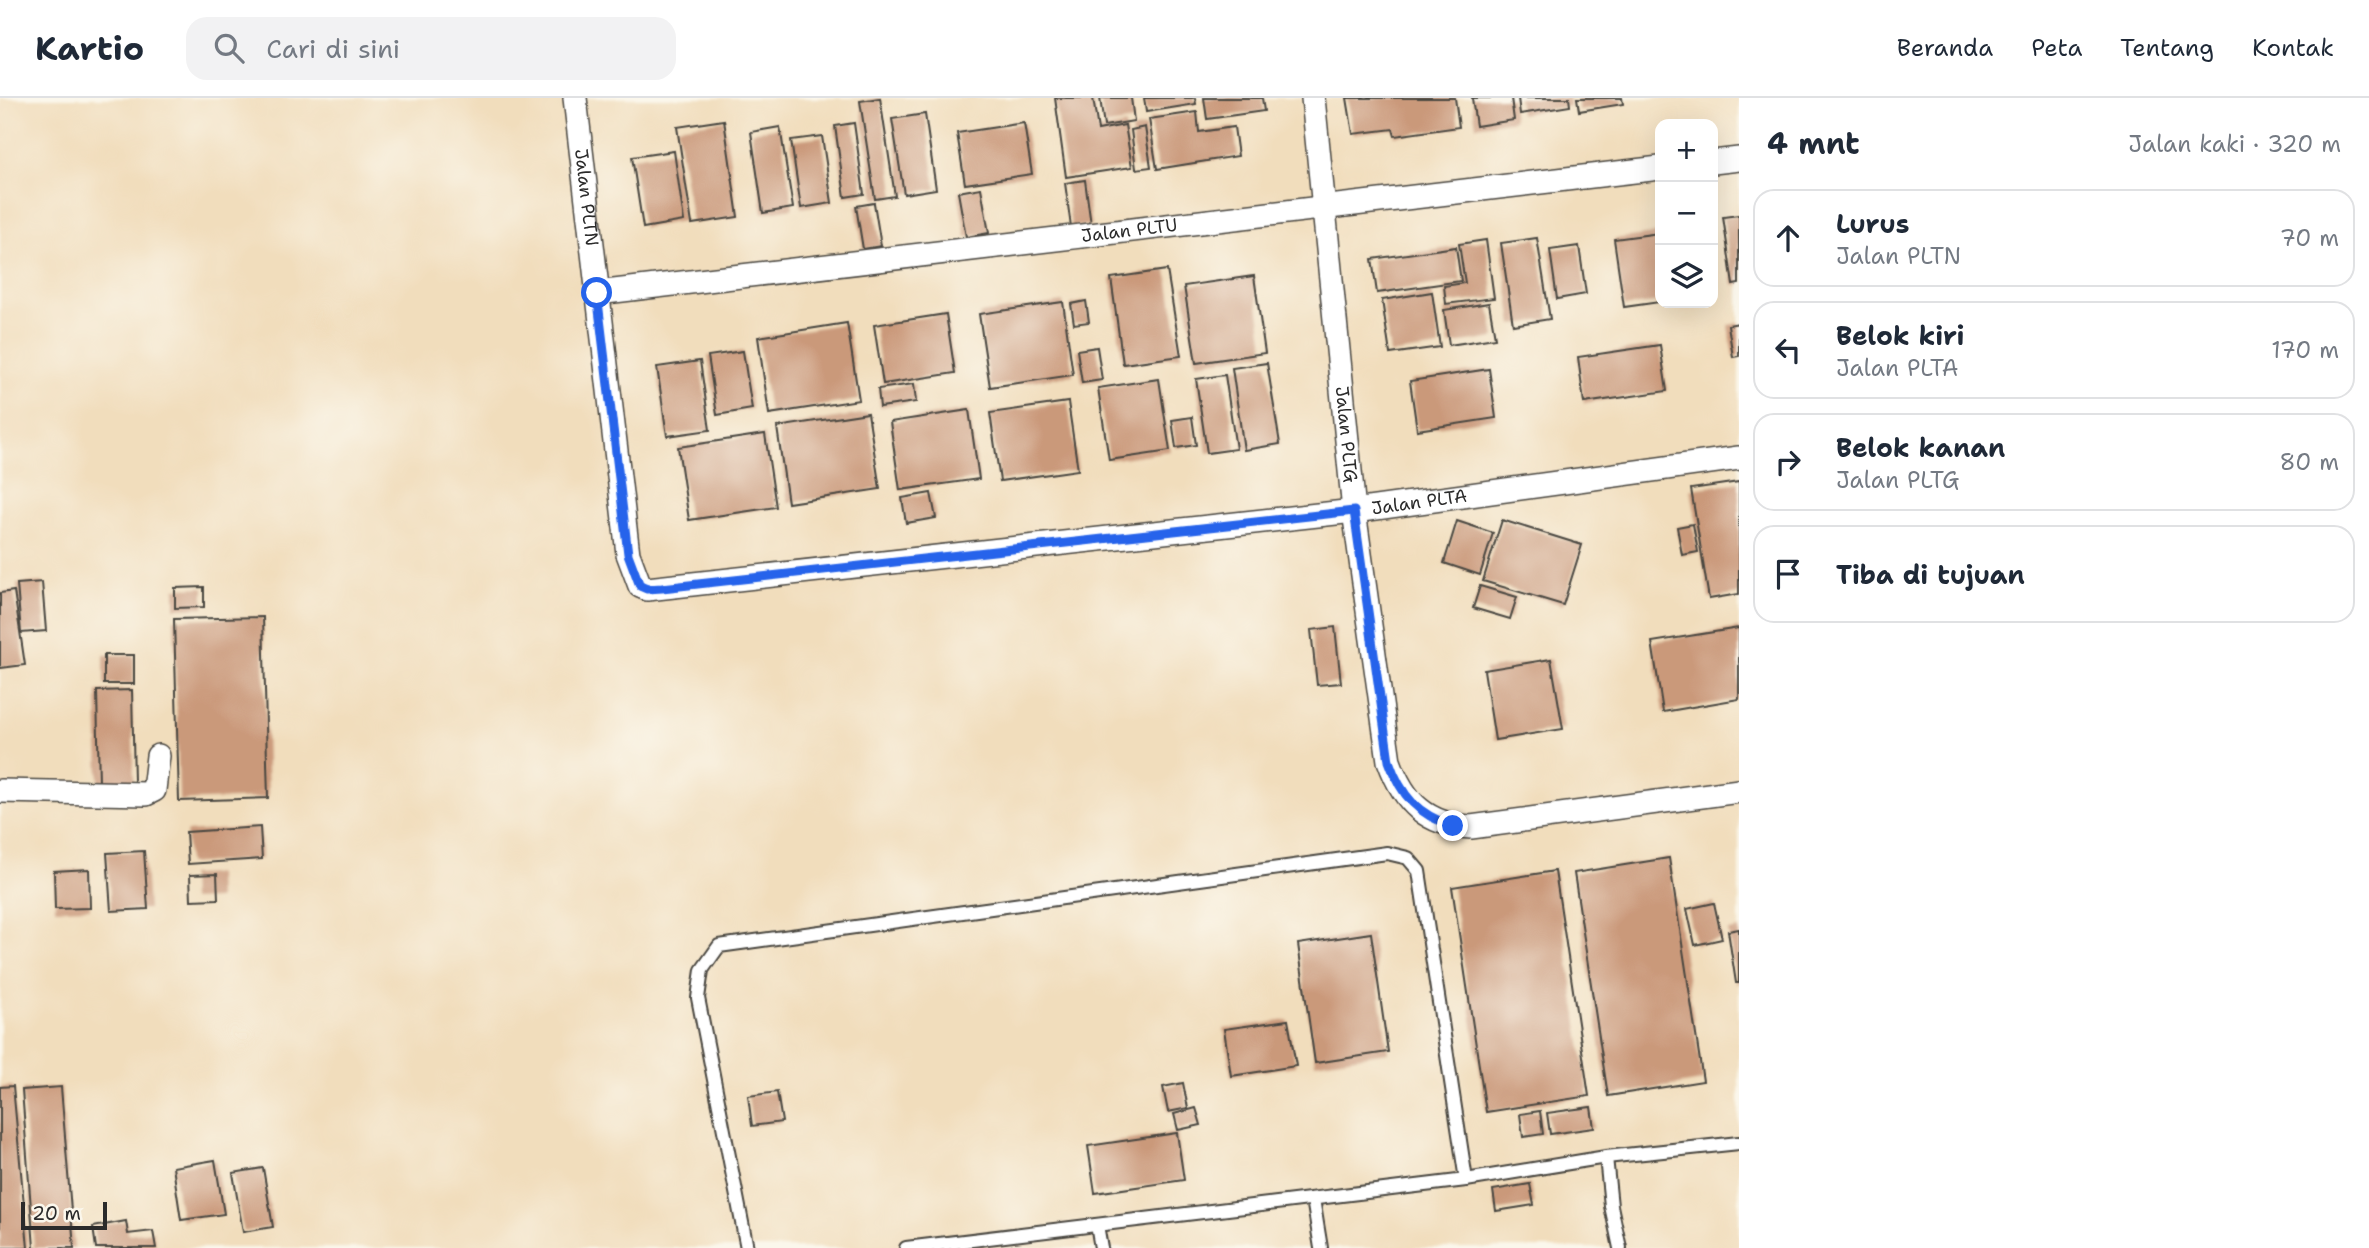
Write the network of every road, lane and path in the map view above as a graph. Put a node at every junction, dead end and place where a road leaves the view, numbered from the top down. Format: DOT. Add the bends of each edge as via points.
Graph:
graph roads {
  1 [pos="575,98"];
  2 [pos="1313,98"];
  3 [pos="1739,159"];
  4 [pos="1718,161"];
  5 [pos="1655,169"];
  6 [pos="1325,206"];
  7 [pos="597,293"];
  8 [pos="1739,458"];
  9 [pos="1354,511"];
  10 [pos="640,586"];
  11 [pos="158,757"];
  12 [pos="0,790"];
  13 [pos="1739,791"];
  14 [pos="1739,1143"];
  15 [pos="1606,1157"];
  16 [pos="1466,1180"];
  17 [pos="1313,1199"];
  18 [pos="1097,1225"];
  19 [pos="747,1248"];
  20 [pos="906,1248"];
  21 [pos="1101,1248"];
  22 [pos="1321,1248"];
  23 [pos="1620,1248"];
  1 -- 7 [label="street, Jalan PLTN"];
  2 -- 6 [label="street, Jalan PLTG"];
  3 -- 4 [label="street"];
  5 -- 6 [label="street, Jalan PLTU"];
  6 -- 7 [label="street, Jalan PLTU"];
  6 -- 9 [label="street, Jalan PLTG"];
  7 -- 10 [label="street, Jalan PLTN" via="628,554"];
  8 -- 9 [label="street, Jalan PLTA"];
  9 -- 10 [label="street, Jalan PLTA" via="662,588"];
  9 -- 13 [label="street, Jalan PLTG" via="1389,761 1406,796 1432,819 1471,827"];
  11 -- 12 [label="street" via="154,790 146,794"];
  14 -- 15 [label="lane"];
  15 -- 16 [label="lane"];
  15 -- 23 [label="lane"];
  16 -- 17 [label="lane"];
  16 -- 19 [label="lane" via="1419,871 1408,858 1387,853 719,946 702,970 698,998"];
  17 -- 18 [label="lane"];
  17 -- 22 [label="lane"];
  18 -- 20 [label="lane"];
  18 -- 21 [label="lane"];
}
